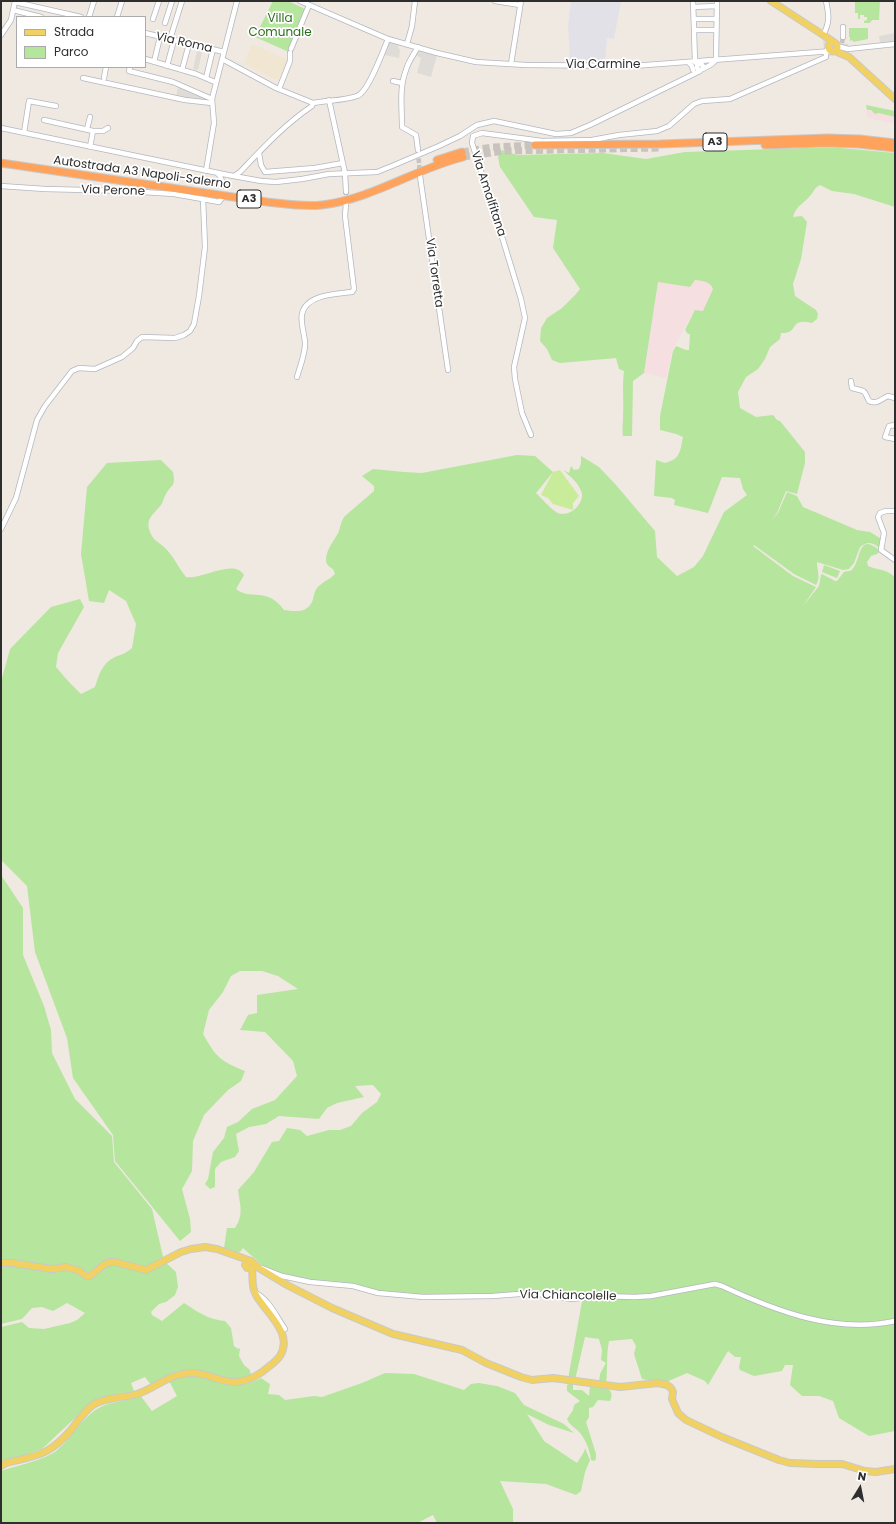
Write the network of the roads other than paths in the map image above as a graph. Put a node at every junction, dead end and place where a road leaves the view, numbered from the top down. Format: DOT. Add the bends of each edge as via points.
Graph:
graph roads {
  1 [pos="15,1"];
  2 [pos="94,1"];
  3 [pos="122,1"];
  4 [pos="159,1"];
  5 [pos="172,1"];
  6 [pos="182,1"];
  7 [pos="237,1"];
  8 [pos="300,1"];
  9 [pos="415,1"];
  10 [pos="495,1"];
  11 [pos="693,1"];
  12 [pos="772,1"];
  13 [pos="826,1"];
  14 [pos="520,3"];
  15 [pos="717,4"];
  16 [pos="309,5"];
  17 [pos="694,7"];
  18 [pos="13,10"];
  19 [pos="58,14"];
  20 [pos="36,16"];
  21 [pos="73,16"];
  22 [pos="89,16"];
  23 [pos="117,16"];
  24 [pos="154,19"];
  25 [pos="694,19"];
  26 [pos="716,19"];
  27 [pos="165,23"];
  28 [pos="843,27"];
  29 [pos="716,30"];
  30 [pos="694,31"];
  31 [pos="146,33"];
  32 [pos="1,35"];
  33 [pos="160,37"];
  34 [pos="825,37"];
  35 [pos="843,37"];
  36 [pos="172,39"];
  37 [pos="388,39"];
  38 [pos="188,44"];
  39 [pos="408,44"];
  40 [pos="895,44"];
  41 [pos="418,47"];
  42 [pos="213,49"];
  43 [pos="836,49"];
  44 [pos="224,52"];
  45 [pos="222,59"];
  46 [pos="146,60"];
  47 [pos="716,60"];
  48 [pos="154,62"];
  49 [pos="511,64"];
  50 [pos="167,66"];
  51 [pos="699,66"];
  52 [pos="106,68"];
  53 [pos="130,68"];
  54 [pos="182,70"];
  55 [pos="83,78"];
  56 [pos="104,78"];
  57 [pos="206,78"];
  58 [pos="392,81"];
  59 [pos="215,82"];
  60 [pos="402,83"];
  61 [pos="276,88"];
  62 [pos="895,99"];
  63 [pos="329,100"];
  64 [pos="212,101"];
  65 [pos="313,103"];
  66 [pos="56,106"];
  67 [pos="90,117"];
  68 [pos="44,120"];
  69 [pos="1,128"];
  70 [pos="108,128"];
  71 [pos="87,129"];
  72 [pos="93,131"];
  73 [pos="24,133"];
  74 [pos="895,143"];
  75 [pos="535,145"];
  76 [pos="90,147"];
  77 [pos="659,148"];
  78 [pos="895,148"];
  79 [pos="418,150"];
  80 [pos="259,152"];
  81 [pos="1,158"];
  82 [pos="1,163"];
  83 [pos="208,163"];
  84 [pos="343,163"];
  85 [pos="198,169"];
  86 [pos="206,171"];
  87 [pos="217,173"];
  88 [pos="345,173"];
  89 [pos="225,175"];
  90 [pos="233,176"];
  91 [pos="420,176"];
  92 [pos="1,186"];
  93 [pos="346,192"];
  94 [pos="222,198"];
  95 [pos="203,199"];
  96 [pos="346,203"];
  97 [pos="448,370"];
  98 [pos="297,377"];
  99 [pos="851,381"];
  100 [pos="895,398"];
  101 [pos="895,425"];
  102 [pos="531,435"];
  103 [pos="895,439"];
  104 [pos="895,511"];
  105 [pos="1,529"];
  106 [pos="895,560"];
  107 [pos="1,1263"];
  108 [pos="252,1266"];
  109 [pos="254,1292"];
  110 [pos="895,1321"];
  111 [pos="285,1329"];
  112 [pos="1,1466"];
  113 [pos="895,1469"];
  1 -- 18 [label="street"];
  1 -- 19 [label="street"];
  2 -- 22 [label="street"];
  3 -- 23 [label="street"];
  4 -- 24 [label="street"];
  5 -- 27 [label="street"];
  6 -- 36 [label="street"];
  7 -- 44 [label="street"];
  8 -- 16 [label="street, Via Carmine"];
  9 -- 39 [label="street"];
  10 -- 14 [label="street"];
  11 -- 17 [label="street"];
  12 -- 34 [label="main road"];
  13 -- 34 [label="street" via="829,21"];
  14 -- 49 [label="street"];
  15 -- 17 [label="street"];
  15 -- 26 [label="street"];
  16 -- 37 [label="street, Via Carmine"];
  16 -- 61 [label="street" via="290,51 290,61"];
  17 -- 25 [label="street"];
  18 -- 20 [label="street"];
  18 -- 32 [label="street" via="9,24"];
  19 -- 21 [label="street"];
  25 -- 26 [label="street"];
  25 -- 30 [label="street"];
  26 -- 29 [label="street"];
  28 -- 35 [label="street"];
  29 -- 30 [label="street"];
  29 -- 47 [label="street"];
  30 -- 51 [label="street"];
  31 -- 33 [label="street, Via Roma"];
  33 -- 36 [label="street, Via Roma"];
  33 -- 48 [label="street"];
  34 -- 43 [label="main road"];
  36 -- 38 [label="street, Via Roma"];
  36 -- 50 [label="street"];
  37 -- 39 [label="street, Via Carmine"];
  37 -- 63 [label="street" via="362,94"];
  38 -- 42 [label="street, Via Roma"];
  38 -- 54 [label="street"];
  39 -- 41 [label="street, Via Carmine"];
  40 -- 43 [label="street"];
  41 -- 49 [label="street, Via Carmine" via="476,62"];
  41 -- 60 [label="street"];
  42 -- 44 [label="street, Via Roma"];
  42 -- 57 [label="street"];
  43 -- 47 [label="street"];
  43 -- 62 [label="main road" via="850,57"];
  43 -- 102 [label="street, Via Amalfitana" via="826,57 736,97 694,104 669,126 657,131 585,140 542,142 482,132 473,136 472,143 525,318 514,367 522,412"];
  44 -- 45 [label="street"];
  45 -- 59 [label="street"];
  45 -- 61 [label="street"];
  46 -- 48 [label="street"];
  47 -- 51 [label="street"];
  47 -- 51 [label="street" via="712,64"];
  48 -- 50 [label="street"];
  49 -- 51 [label="street, Via Carmine" via="633,66 689,63 692,66"];
  50 -- 54 [label="street"];
  51 -- 88 [label="street" via="682,79 571,133 556,134 500,122 488,122 377,172"];
  52 -- 56 [label="street"];
  53 -- 64 [label="street" via="130,71 173,82"];
  54 -- 57 [label="street"];
  55 -- 64 [label="street" via="185,100"];
  57 -- 59 [label="street"];
  58 -- 60 [label="street"];
  59 -- 64 [label="street"];
  60 -- 79 [label="street" via="402,127 416,135"];
  61 -- 65 [label="street"];
  63 -- 65 [label="street"];
  63 -- 84 [label="street"];
  64 -- 83 [label="street" via="214,122"];
  65 -- 80 [label="street"];
  66 -- 73 [label="street" via="29,101"];
  67 -- 71 [label="street"];
  68 -- 71 [label="street"];
  69 -- 73 [label="street"];
  70 -- 72 [label="street"];
  71 -- 72 [label="street"];
  72 -- 76 [label="street"];
  73 -- 76 [label="street"];
  74 -- 75 [label="highway, A3" via="827,138"];
  76 -- 85 [label="street"];
  77 -- 78 [label="highway, A3" via="826,143"];
  80 -- 84 [label="street" via="265,172"];
  80 -- 90 [label="street"];
  81 -- 82 [label="highway, Autostrada A3 Napoli-Salerno / A3" via="306,201 330,199 359,192 438,160 462,155 355,198 309,205 267,202"];
  83 -- 85 [label="street" via="204,168"];
  83 -- 86 [label="street"];
  83 -- 87 [label="street"];
  84 -- 88 [label="street"];
  85 -- 86 [label="street"];
  86 -- 87 [label="street"];
  87 -- 89 [label="street"];
  87 -- 89 [label="street" via="224,185"];
  88 -- 90 [label="street" via="276,182"];
  88 -- 93 [label="street"];
  89 -- 90 [label="street"];
  91 -- 97 [label="street, Via Torretta"];
  92 -- 95 [label="street, Via Perone" via="45,190 127,190"];
  94 -- 95 [label="street, Via Perone" via="218,202"];
  95 -- 105 [label="street" via="205,248 194,324 190,331 175,338 142,337 122,357 95,369 79,368 72,371 37,420 16,498"];
  96 -- 98 [label="street" via="345,216 354,290 324,296 306,305 302,314 305,350"];
  99 -- 100 [label="street" via="852,388 867,393 869,401 874,403 888,396"];
  101 -- 103 [label="street" via="889,426 885,437"];
  104 -- 106 [label="street" via="880,513 878,517 884,533 881,550"];
  107 -- 108 [label="main road" via="52,1269 66,1267 90,1276 110,1262 146,1270 181,1252 205,1247 222,1250"];
  108 -- 109 [label="main road"];
  108 -- 110 [label="street, Via Chiancolelle" via="310,1282 423,1297 532,1293 572,1299 597,1296 634,1297 715,1284 766,1306 827,1322 862,1325"];
  108 -- 113 [label="main road" via="332,1308 393,1334 462,1350 486,1363 532,1380 553,1378 620,1386 658,1383 667,1385 673,1392 672,1399 678,1413 686,1420 780,1460 842,1464 876,1472"];
  109 -- 111 [label="street" via="261,1295"];
  109 -- 112 [label="main road" via="279,1327 284,1340 280,1356 260,1373 234,1383 204,1374 185,1372 173,1376 139,1394 93,1405 61,1441 46,1453"];
}
